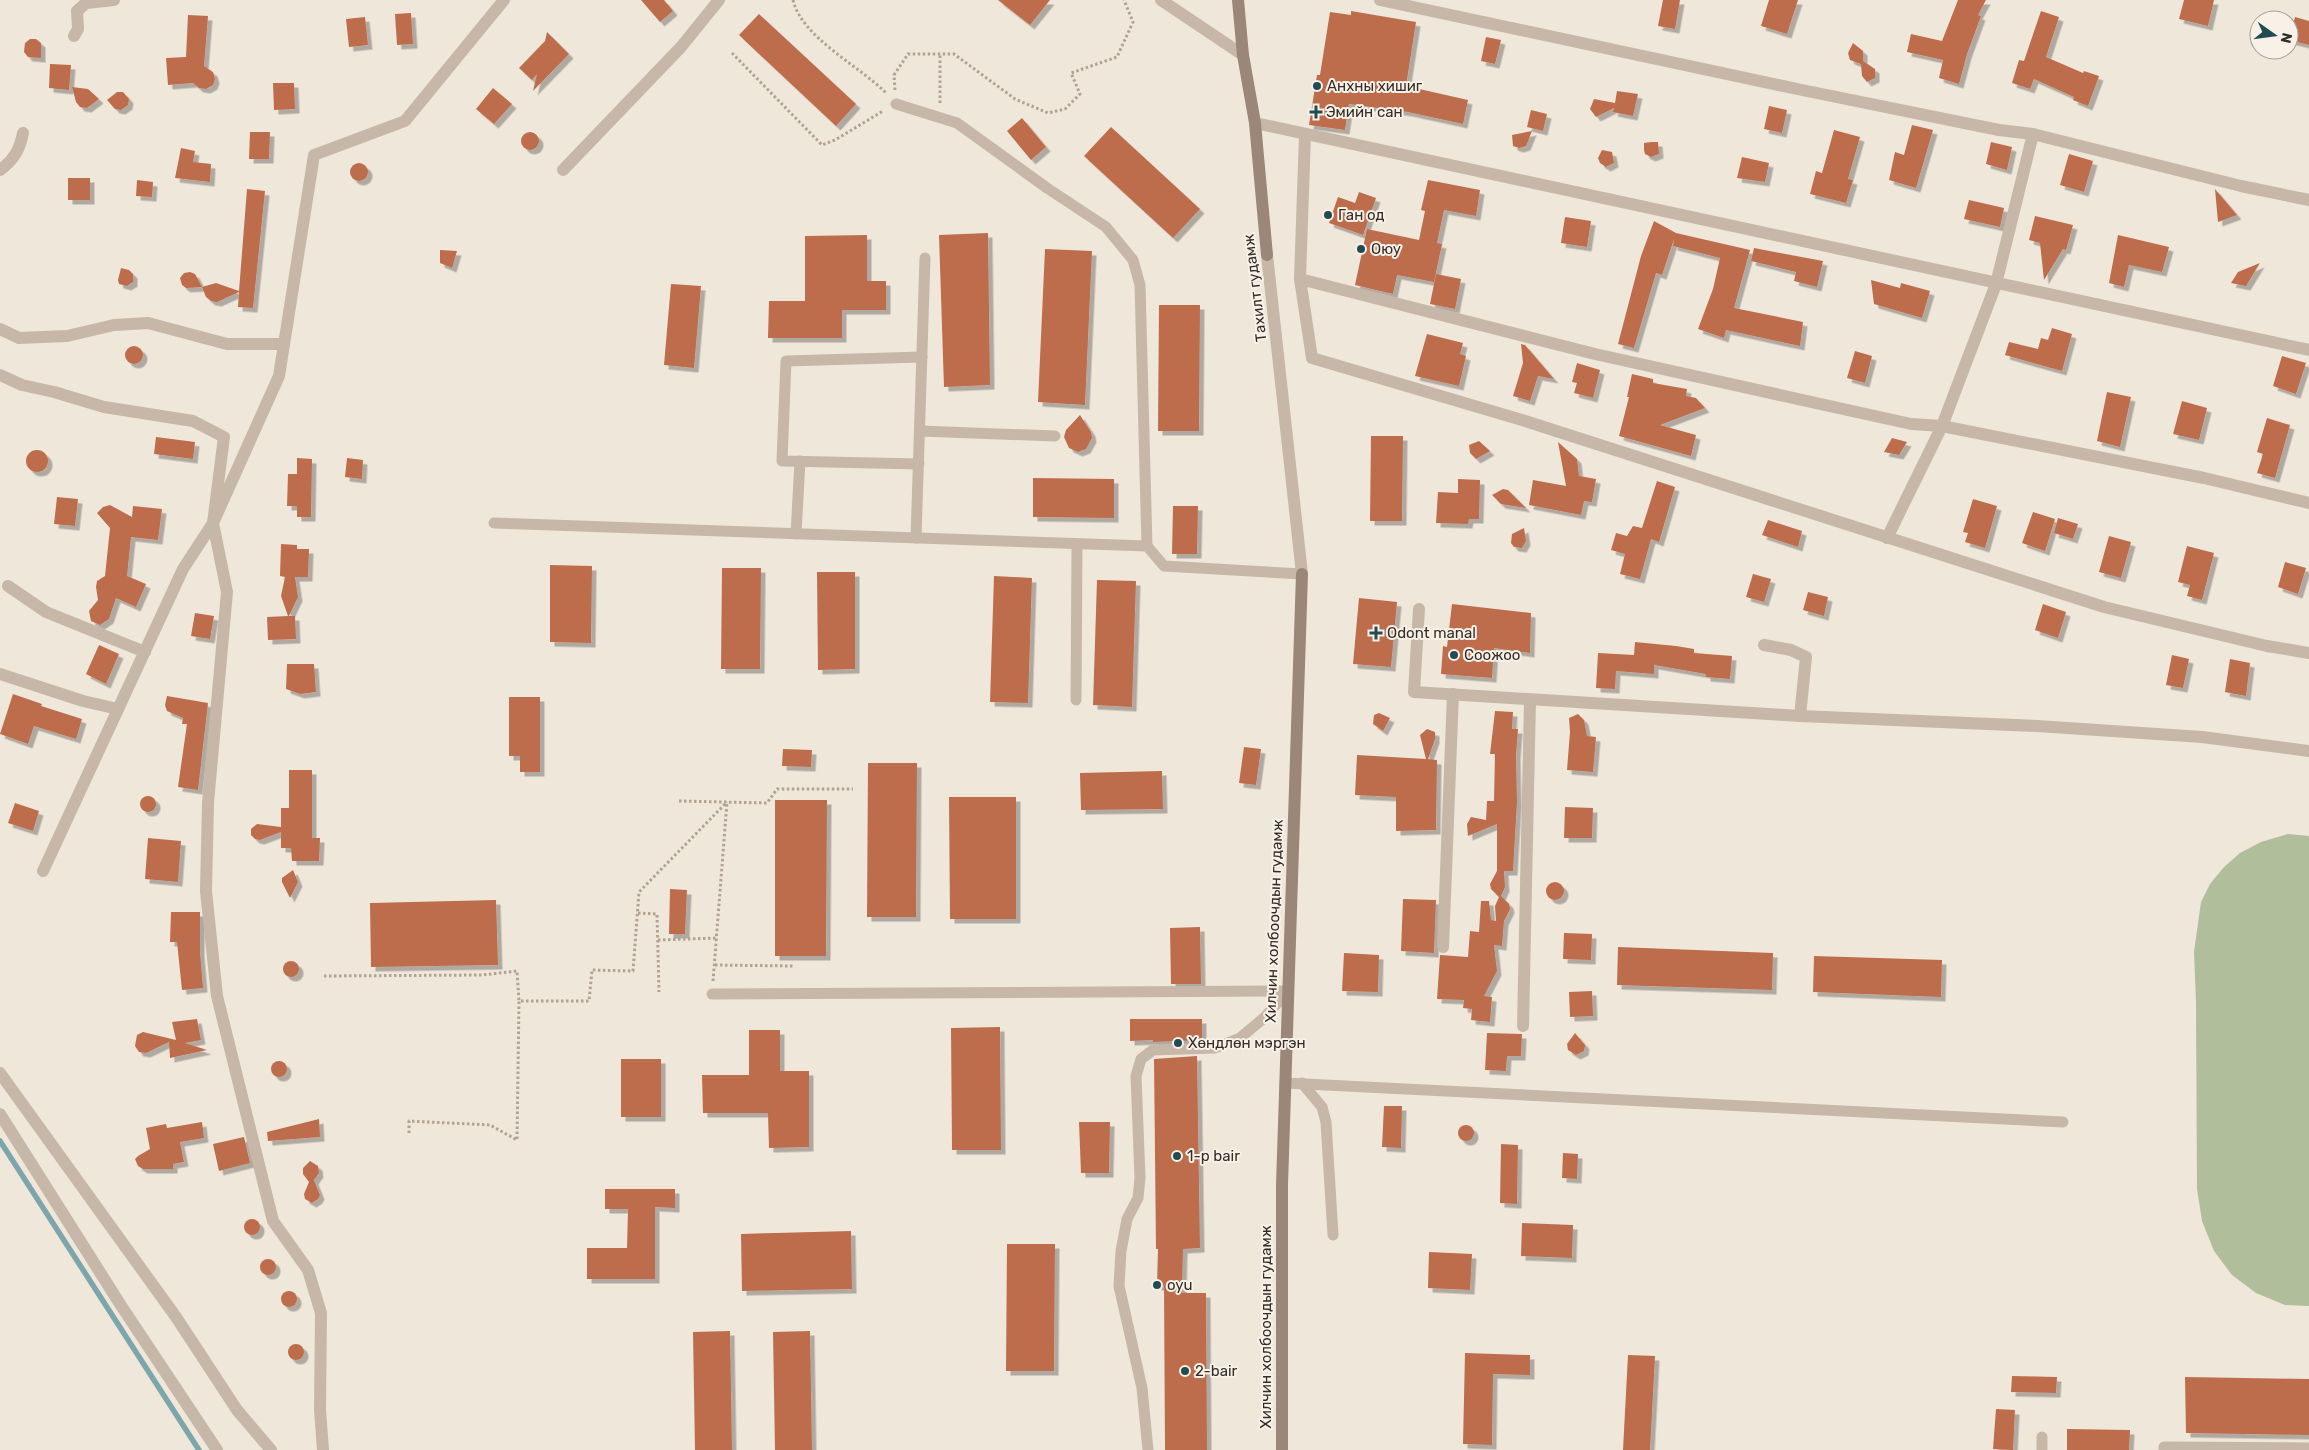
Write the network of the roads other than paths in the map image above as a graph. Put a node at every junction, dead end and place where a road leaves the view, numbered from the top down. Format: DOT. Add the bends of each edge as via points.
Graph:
graph roads {
  1 [pos="114,0"];
  2 [pos="504,0"];
  3 [pos="719,0"];
  4 [pos="1161,0"];
  5 [pos="1238,0"];
  6 [pos="1380,0"];
  7 [pos="74,36"];
  8 [pos="1243,55"];
  9 [pos="896,104"];
  10 [pos="1254,123"];
  11 [pos="23,133"];
  12 [pos="2033,134"];
  13 [pos="1305,135"];
  14 [pos="0,170"];
  15 [pos="563,170"];
  16 [pos="2309,200"];
  17 [pos="1267,254"];
  18 [pos="925,258"];
  19 [pos="1300,279"];
  20 [pos="1996,284"];
  21 [pos="0,329"];
  22 [pos="284,344"];
  23 [pos="2309,350"];
  24 [pos="922,357"];
  25 [pos="0,375"];
  26 [pos="1942,426"];
  27 [pos="920,431"];
  28 [pos="1054,436"];
  29 [pos="800,461"];
  30 [pos="919,464"];
  31 [pos="2309,503"];
  32 [pos="213,523"];
  33 [pos="494,523"];
  34 [pos="796,534"];
  35 [pos="916,538"];
  36 [pos="1887,538"];
  37 [pos="1077,544"];
  38 [pos="1146,546"];
  39 [pos="1302,574"];
  40 [pos="8,586"];
  41 [pos="1419,609"];
  42 [pos="1764,645"];
  43 [pos="145,652"];
  44 [pos="2309,653"];
  45 [pos="0,674"];
  46 [pos="1453,694"];
  47 [pos="1076,700"];
  48 [pos="1530,700"];
  49 [pos="118,709"];
  50 [pos="1800,716"];
  51 [pos="2309,751"];
  52 [pos="43,870"];
  53 [pos="1443,947"];
  54 [pos="1288,991"];
  55 [pos="712,994"];
  56 [pos="1523,1026"];
  57 [pos="0,1073"];
  58 [pos="1285,1082"];
  59 [pos="1302,1083"];
  60 [pos="0,1114"];
  61 [pos="2062,1122"];
  62 [pos="1333,1235"];
  63 [pos="2042,1437"];
  64 [pos="2309,1448"];
  65 [pos="2266,1449"];
  66 [pos="217,1450"];
  67 [pos="271,1450"];
  68 [pos="323,1450"];
  69 [pos="1148,1450"];
  70 [pos="1282,1450"];
  71 [pos="2042,1450"];
  72 [pos="2164,1450"];
  1 -- 7 [label="street" via="86,3 77,11 78,29"];
  2 -- 22 [label="street" via="405,122 314,155"];
  3 -- 15 [label="street" via="681,47"];
  4 -- 8 [label="street"];
  5 -- 8 [label="main road, Тахилт гудамж"];
  6 -- 12 [label="street" via="1802,90"];
  8 -- 10 [label="main road, Тахилт гудамж"];
  9 -- 38 [label="lane" via="957,123 1106,227 1132,260 1140,285"];
  10 -- 13 [label="street"];
  10 -- 17 [label="main road, Тахилт гудамж"];
  11 -- 14 [label="street" via="20,148 10,163"];
  12 -- 16 [label="street"];
  12 -- 20 [label="street"];
  13 -- 19 [label="street"];
  13 -- 20 [label="street"];
  17 -- 39 [label="street, Тахилт гудамж"];
  18 -- 24 [label="lane"];
  19 -- 26 [label="street" via="1595,354 1911,424"];
  19 -- 36 [label="street" via="1312,358 1522,420"];
  20 -- 23 [label="street" via="2084,300"];
  20 -- 26 [label="street"];
  21 -- 22 [label="street" via="19,338 67,336 114,325 148,324 227,344"];
  22 -- 32 [label="street" via="279,376"];
  24 -- 27 [label="lane"];
  24 -- 29 [label="lane" via="786,361 782,461"];
  25 -- 32 [label="street" via="22,385 104,407 193,420 224,437"];
  26 -- 31 [label="street" via="2204,478"];
  26 -- 36 [label="street"];
  27 -- 28 [label="lane"];
  27 -- 30 [label="lane"];
  29 -- 30 [label="lane"];
  29 -- 34 [label="lane"];
  30 -- 35 [label="lane"];
  32 -- 43 [label="street" via="183,569"];
  32 -- 68 [label="street" via="227,592 207,832 206,891 217,996 273,1221 308,1270 321,1313"];
  33 -- 34 [label="lane"];
  34 -- 35 [label="lane"];
  35 -- 37 [label="lane"];
  36 -- 44 [label="street" via="2104,607"];
  37 -- 38 [label="lane"];
  37 -- 47 [label="lane"];
  38 -- 39 [label="lane" via="1164,566"];
  39 -- 54 [label="main road, Хилчин холбоочдын гудамж"];
  40 -- 43 [label="street" via="46,612"];
  41 -- 46 [label="street" via="1414,692"];
  42 -- 50 [label="street" via="1791,650 1806,657"];
  43 -- 49 [label="street"];
  45 -- 49 [label="street"];
  46 -- 48 [label="street"];
  46 -- 53 [label="street"];
  48 -- 50 [label="street"];
  48 -- 56 [label="street"];
  49 -- 52 [label="street"];
  50 -- 51 [label="street" via="2202,737"];
  54 -- 55 [label="lane"];
  54 -- 58 [label="main road, Хилчин холбоочдын гудамж"];
  54 -- 69 [label="lane" via="1240,1038 1215,1048 1153,1050 1141,1059 1136,1076 1140,1178 1138,1198 1127,1219 1122,1243 1119,1286 1142,1388"];
  57 -- 67 [label="street" via="176,1317 237,1410"];
  58 -- 59 [label="lane"];
  58 -- 70 [label="main road, Хилчин холбоочдын гудамж"];
  59 -- 61 [label="lane"];
  59 -- 62 [label="lane" via="1322,1108 1326,1122"];
  60 -- 66 [label="street"];
  63 -- 71 [label="lane"];
  64 -- 65 [label="lane"];
  65 -- 72 [label="lane" via="2164,1447"];
}
